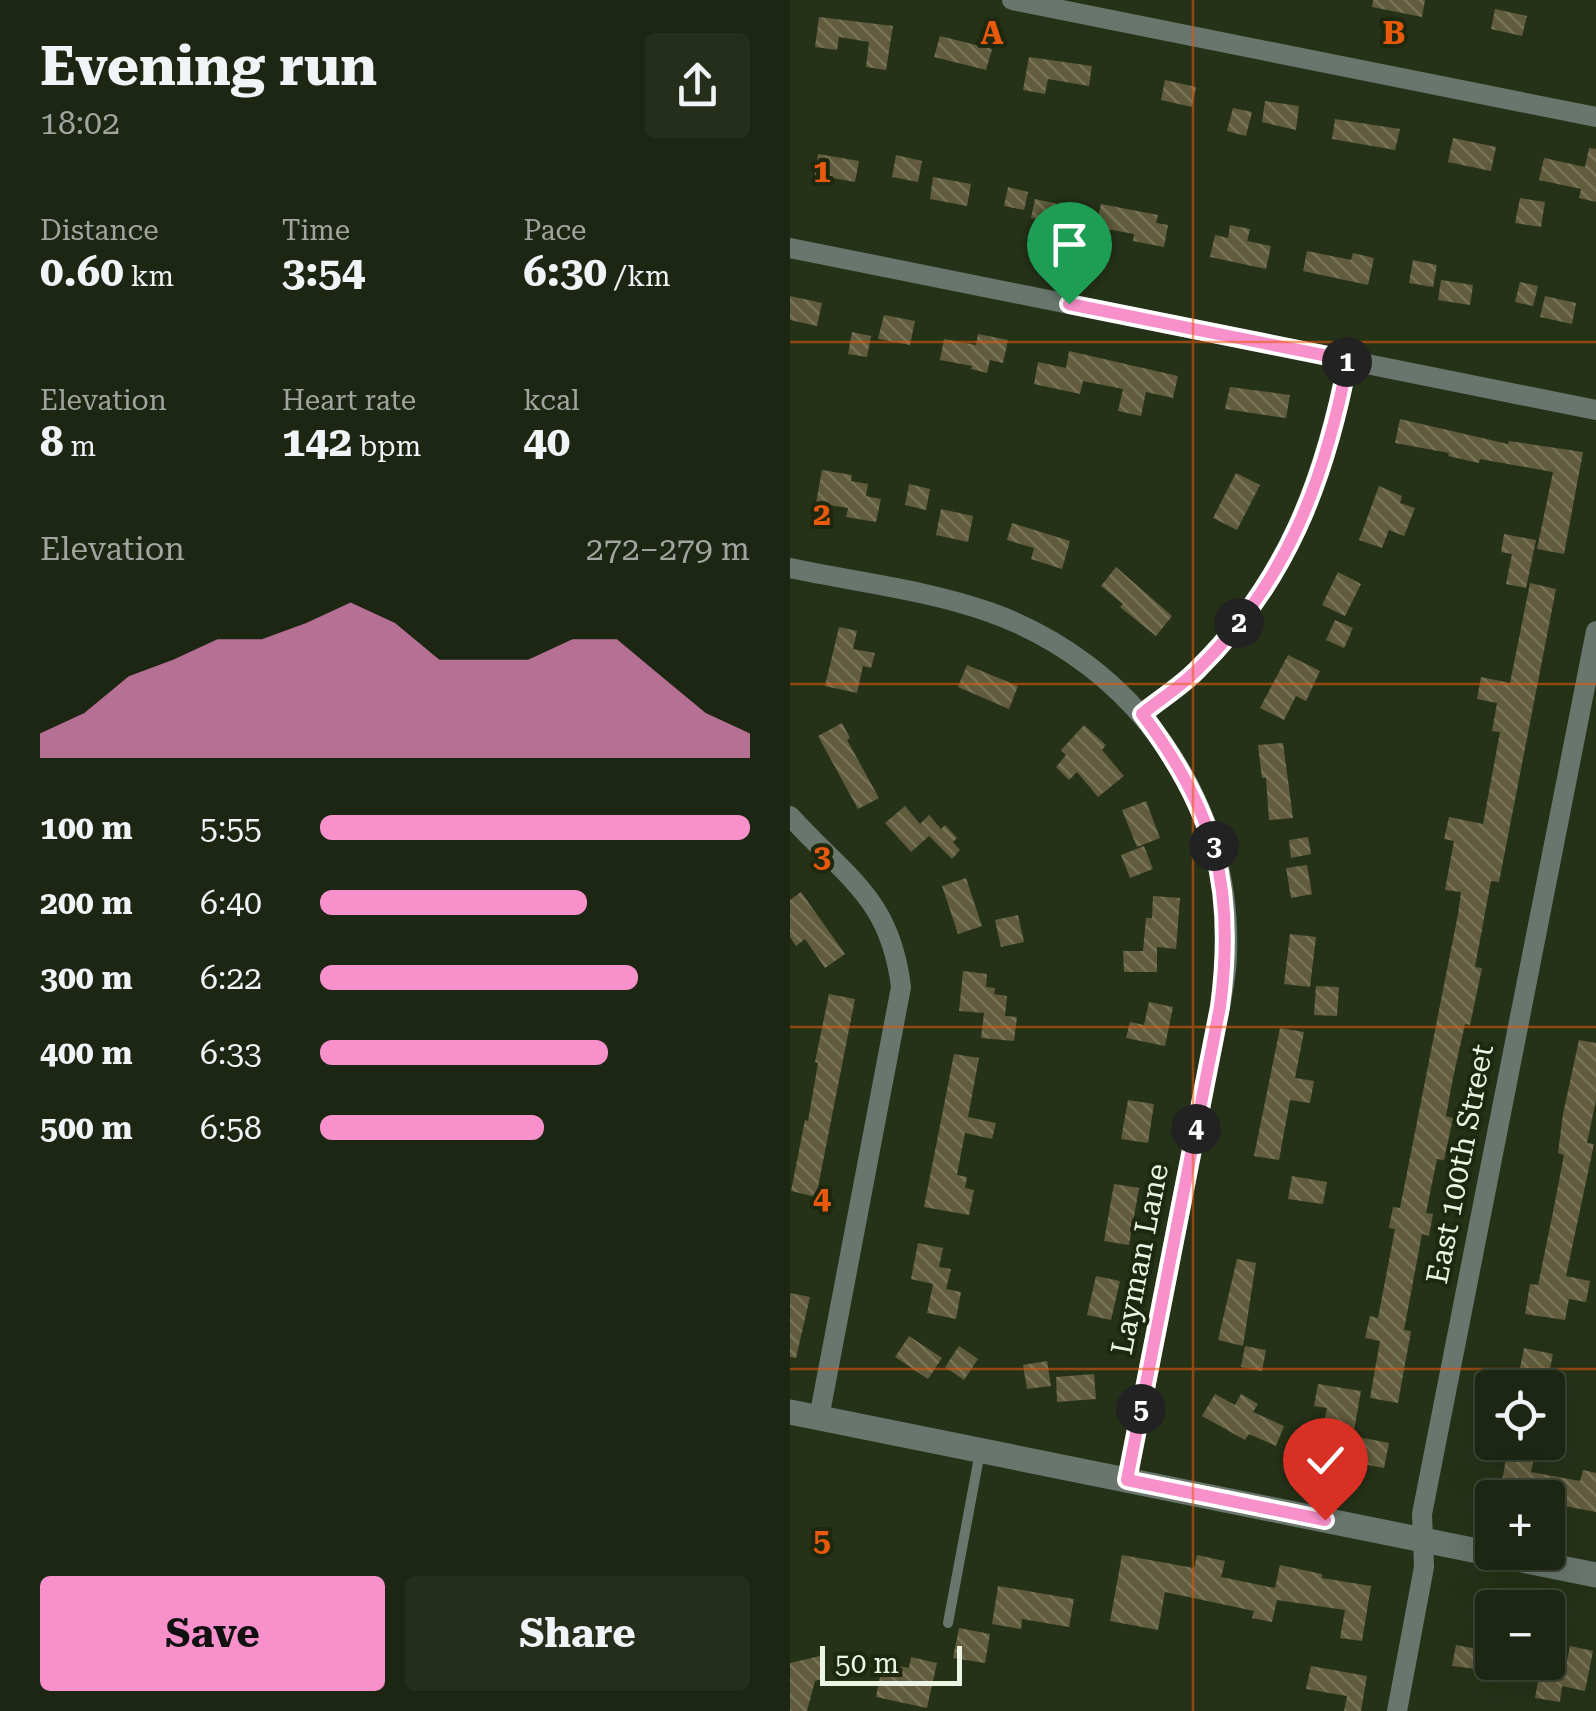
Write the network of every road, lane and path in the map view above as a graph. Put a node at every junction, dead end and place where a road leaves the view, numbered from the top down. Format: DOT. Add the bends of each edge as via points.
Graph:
graph roads {
  1 [pos="1012,0"];
  2 [pos="1596,117"];
  3 [pos="790,248"];
  4 [pos="1348,360"];
  5 [pos="1596,410"];
  6 [pos="790,568"];
  7 [pos="1596,630"];
  8 [pos="1142,714"];
  9 [pos="790,816"];
  10 [pos="790,1412"];
  11 [pos="819,1418"];
  12 [pos="980,1451"];
  13 [pos="1127,1480"];
  14 [pos="1424,1541"];
  15 [pos="1596,1575"];
  16 [pos="948,1623"];
  17 [pos="1397,1711"];
  1 -- 2 [label="street"];
  3 -- 4 [label="street"];
  4 -- 5 [label="street"];
  4 -- 8 [label="street" via="1322,469 1270,579 1194,673"];
  6 -- 8 [label="street, Layman Lane" via="991,612 1074,653"];
  7 -- 14 [label="street, East 100th Street" via="1423,1510"];
  8 -- 13 [label="street, Layman Lane" via="1173,755 1216,852 1227,954"];
  9 -- 11 [label="street" via="871,899 897,955 901,987"];
  10 -- 11 [label="street"];
  11 -- 12 [label="street"];
  12 -- 13 [label="street"];
  12 -- 16 [label="lane"];
  13 -- 14 [label="street"];
  14 -- 15 [label="street"];
  14 -- 17 [label="street, East 100th Street"];
}
